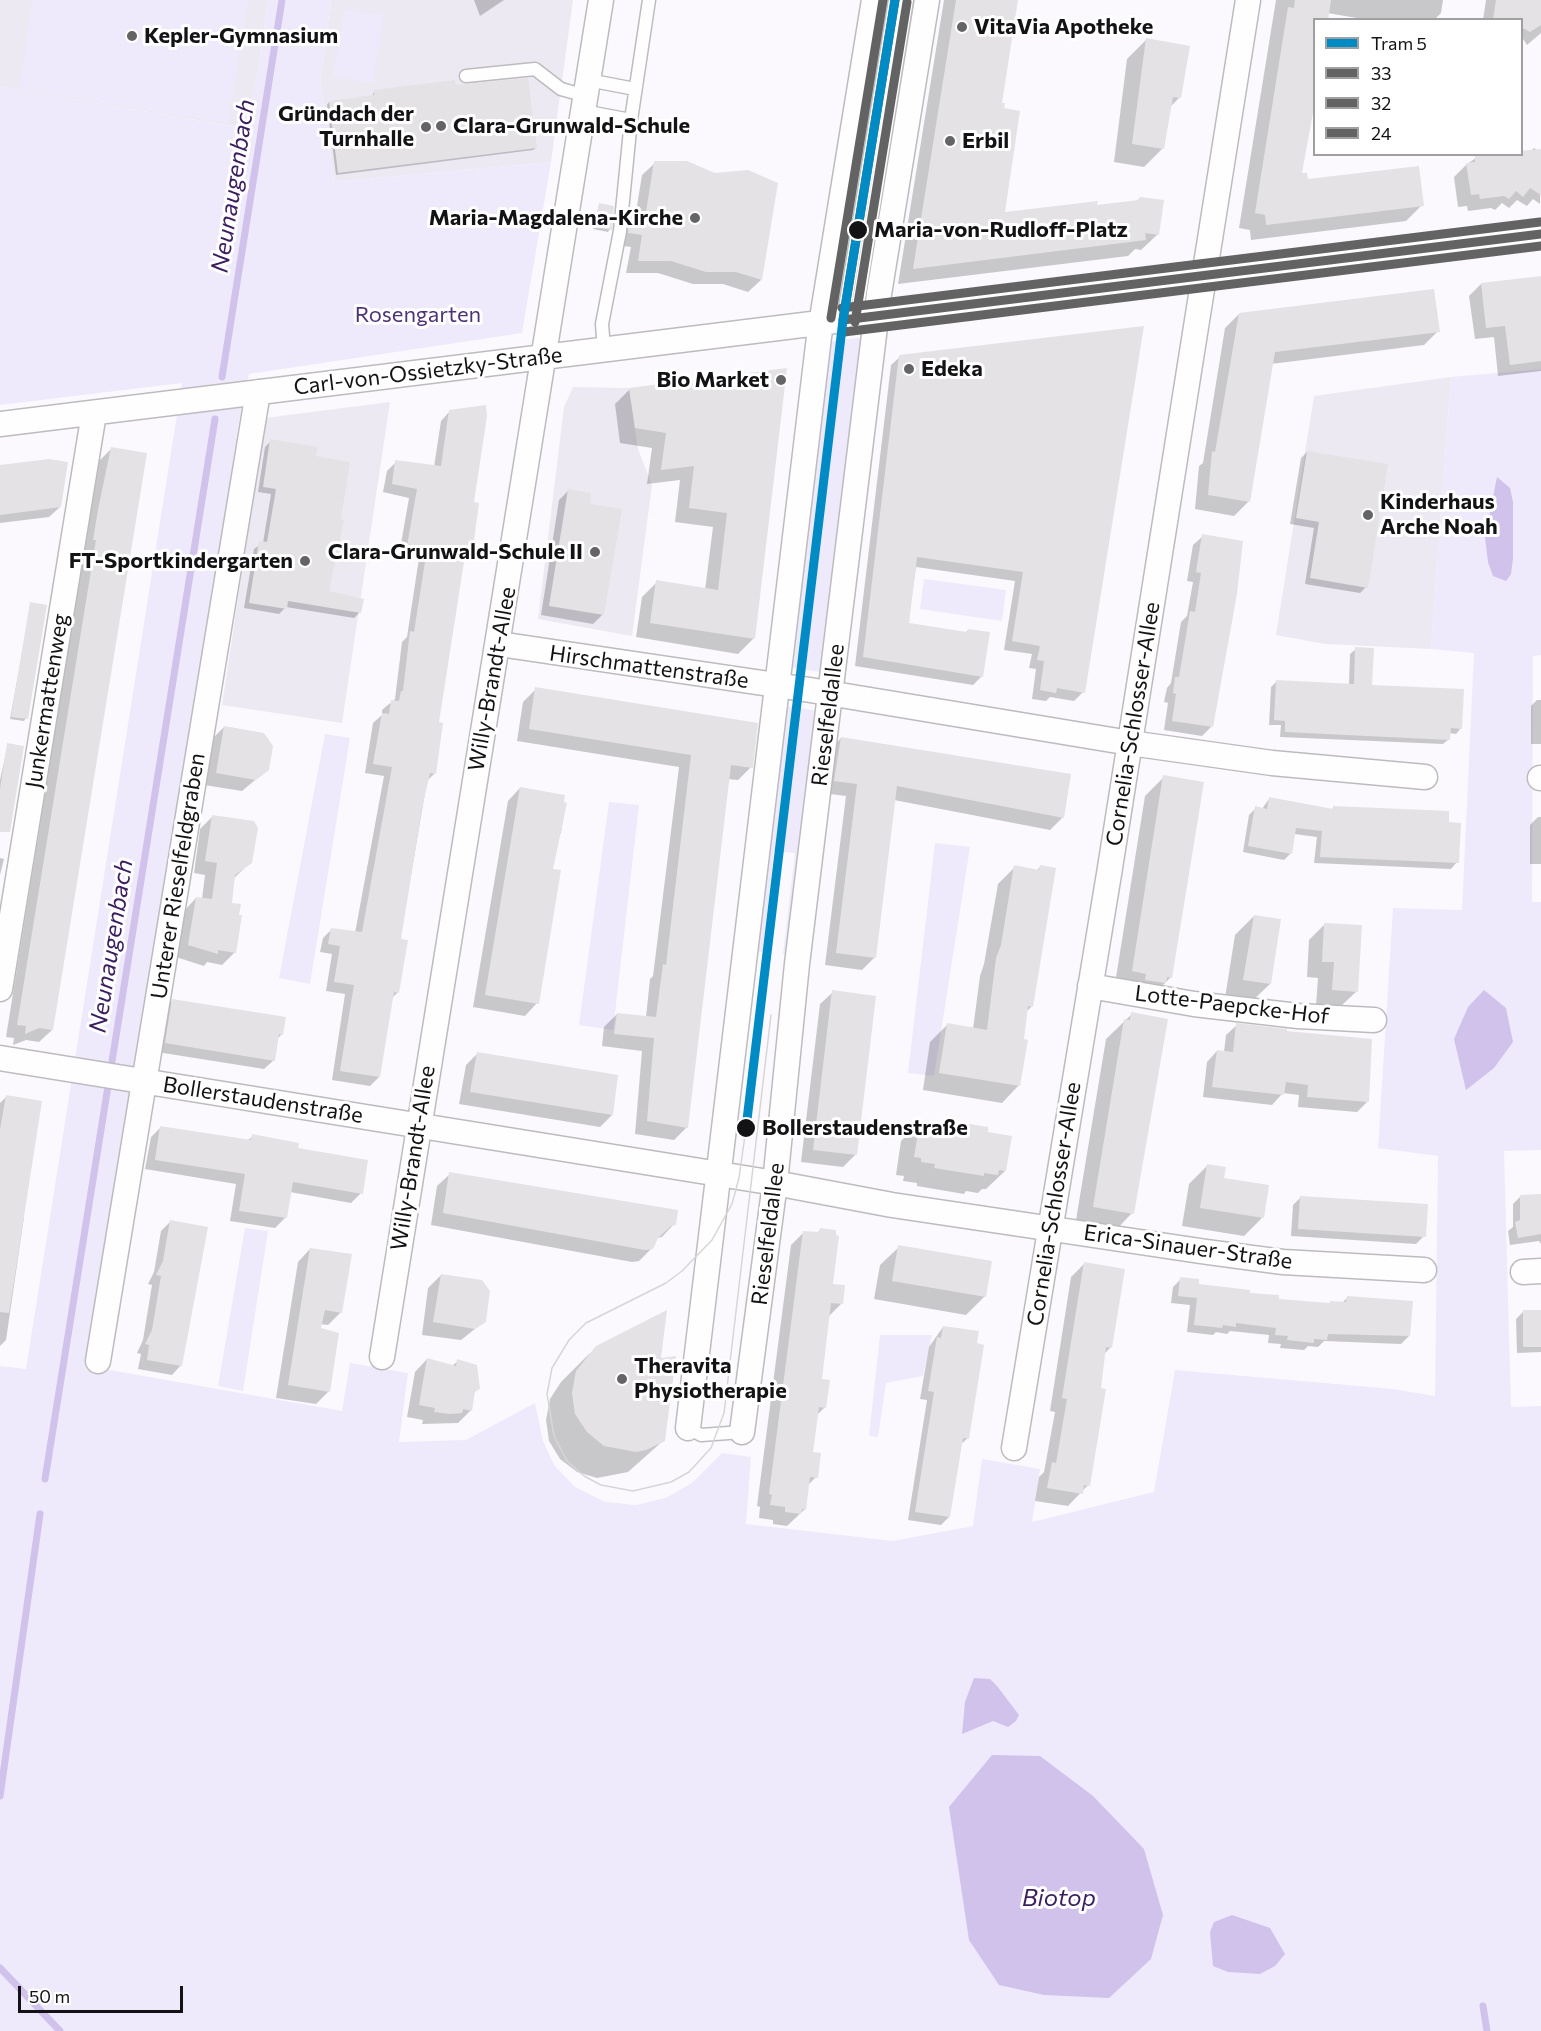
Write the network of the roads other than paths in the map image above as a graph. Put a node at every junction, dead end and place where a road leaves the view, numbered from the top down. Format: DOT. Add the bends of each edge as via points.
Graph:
graph roads {
  1 [pos="601,0"];
  2 [pos="649,0"];
  3 [pos="874,0"];
  4 [pos="895,0"];
  5 [pos="907,0"];
  6 [pos="927,0"];
  7 [pos="1248,0"];
  8 [pos="466,76"];
  9 [pos="635,89"];
  10 [pos="586,96"];
  11 [pos="631,120"];
  12 [pos="1541,234"];
  13 [pos="1205,275"];
  14 [pos="849,319"];
  15 [pos="604,349"];
  16 [pos="543,357"];
  17 [pos="258,392"];
  18 [pos="94,413"];
  19 [pos="0,424"];
  20 [pos="499,644"];
  21 [pos="789,687"];
  22 [pos="831,694"];
  23 [pos="1130,743"];
  24 [pos="1425,777"];
  25 [pos="1090,986"];
  26 [pos="0,988"];
  27 [pos="1374,1020"];
  28 [pos="0,1058"];
  29 [pos="134,1079"];
  30 [pos="418,1126"];
  31 [pos="729,1177"];
  32 [pos="775,1183"];
  33 [pos="1050,1228"];
  34 [pos="1424,1270"];
  35 [pos="382,1357"];
  36 [pos="98,1361"];
  37 [pos="688,1428"];
  38 [pos="742,1432"];
  39 [pos="1014,1448"];
  1 -- 10 [label="street, Willy-Brandt-Allee"];
  2 -- 9 [label="lane"];
  3 -- 14 [label="street, Rieselfeldallee"];
  4 -- 14 [label="lane"];
  5 -- 14 [label="lane"];
  6 -- 14 [label="street, Rieselfeldallee"];
  7 -- 13 [label="street, Cornelia-Schlosser-Allee"];
  8 -- 10 [label="lane" via="535,69 561,90"];
  9 -- 10 [label="lane"];
  9 -- 11 [label="lane"];
  10 -- 11 [label="lane"];
  10 -- 16 [label="street, Willy-Brandt-Allee"];
  11 -- 15 [label="lane" via="620,231 602,324"];
  12 -- 13 [label="street, Carl-von-Ossietzky-Straße"];
  13 -- 14 [label="street, Carl-von-Ossietzky-Straße"];
  13 -- 23 [label="street, Cornelia-Schlosser-Allee"];
  14 -- 15 [label="street, Carl-von-Ossietzky-Straße"];
  14 -- 21 [label="street, Rieselfeldallee"];
  14 -- 22 [label="street, Rieselfeldallee"];
  15 -- 16 [label="street, Carl-von-Ossietzky-Straße"];
  16 -- 17 [label="street, Carl-von-Ossietzky-Straße"];
  16 -- 20 [label="street, Willy-Brandt-Allee"];
  17 -- 18 [label="street, Carl-von-Ossietzky-Straße"];
  17 -- 29 [label="street, Unterer Rieselfeldgraben"];
  18 -- 19 [label="street, Carl-von-Ossietzky-Straße"];
  18 -- 26 [label="street, Junkermattenweg"];
  20 -- 21 [label="street, Hirschmattenstraße"];
  20 -- 30 [label="street, Willy-Brandt-Allee"];
  21 -- 22 [label="street, Hirschmattenstraße"];
  21 -- 31 [label="street, Rieselfeldallee"];
  22 -- 23 [label="street, Hirschmattenstraße"];
  22 -- 32 [label="street, Rieselfeldallee" via="797,964"];
  23 -- 24 [label="street, Hirschmattenstraße" via="1343,772"];
  23 -- 25 [label="street, Cornelia-Schlosser-Allee"];
  25 -- 27 [label="street, Lotte-Paepcke-Hof" via="1194,1004"];
  25 -- 33 [label="street, Cornelia-Schlosser-Allee"];
  28 -- 29 [label="street, Bollerstaudenstraße"];
  29 -- 30 [label="street, Bollerstaudenstraße"];
  29 -- 36 [label="street, Unterer Rieselfeldgraben"];
  30 -- 31 [label="street, Bollerstaudenstraße"];
  30 -- 35 [label="street, Willy-Brandt-Allee"];
  31 -- 32 [label="street, Erica-Sinauer-Straße"];
  31 -- 37 [label="street, Rieselfeldallee"];
  32 -- 33 [label="street, Erica-Sinauer-Straße"];
  32 -- 38 [label="street, Rieselfeldallee"];
  33 -- 34 [label="street, Erica-Sinauer-Straße" via="1282,1262"];
  33 -- 39 [label="street, Cornelia-Schlosser-Allee"];
  37 -- 38 [label="lane" via="701,1435"];
}
